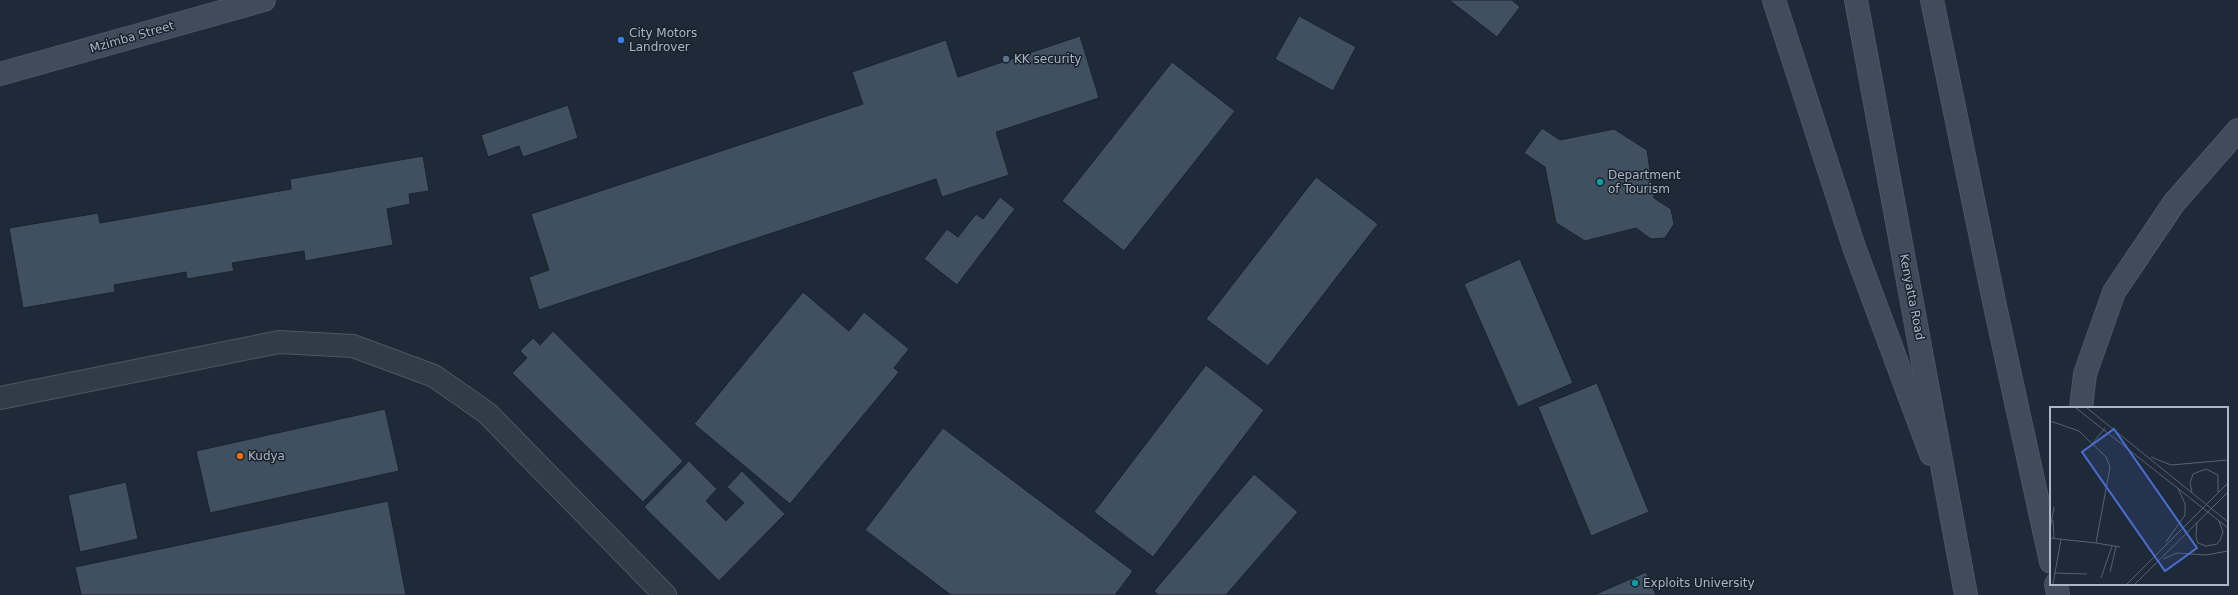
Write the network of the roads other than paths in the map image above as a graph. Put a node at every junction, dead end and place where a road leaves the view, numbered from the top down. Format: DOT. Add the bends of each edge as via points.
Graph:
graph roads {
  1 [pos="264,0"];
  2 [pos="1774,0"];
  3 [pos="1856,0"];
  4 [pos="1932,0"];
  5 [pos="0,74"];
  6 [pos="2238,130"];
  7 [pos="0,398"];
  8 [pos="2081,407"];
  9 [pos="1952,512"];
  10 [pos="2050,557"];
  11 [pos="2056,585"];
  12 [pos="2071,585"];
  13 [pos="665,595"];
  14 [pos="1966,595"];
  15 [pos="2058,595"];
  16 [pos="2072,595"];
  1 -- 5 [label="main road, Mzimba Street"];
  2 -- 9 [label="main road" via="1854,247"];
  3 -- 9 [label="main road, Kenyatta Road"];
  4 -- 10 [label="main road"];
  6 -- 8 [label="main road" via="2174,204 2114,292 2085,374"];
  7 -- 13 [label="street" via="278,342 354,346 434,376 487,413"];
  9 -- 14 [label="main road, Kenyatta Road"];
  11 -- 15 [label="main road"];
  12 -- 16 [label="main road"];
}
